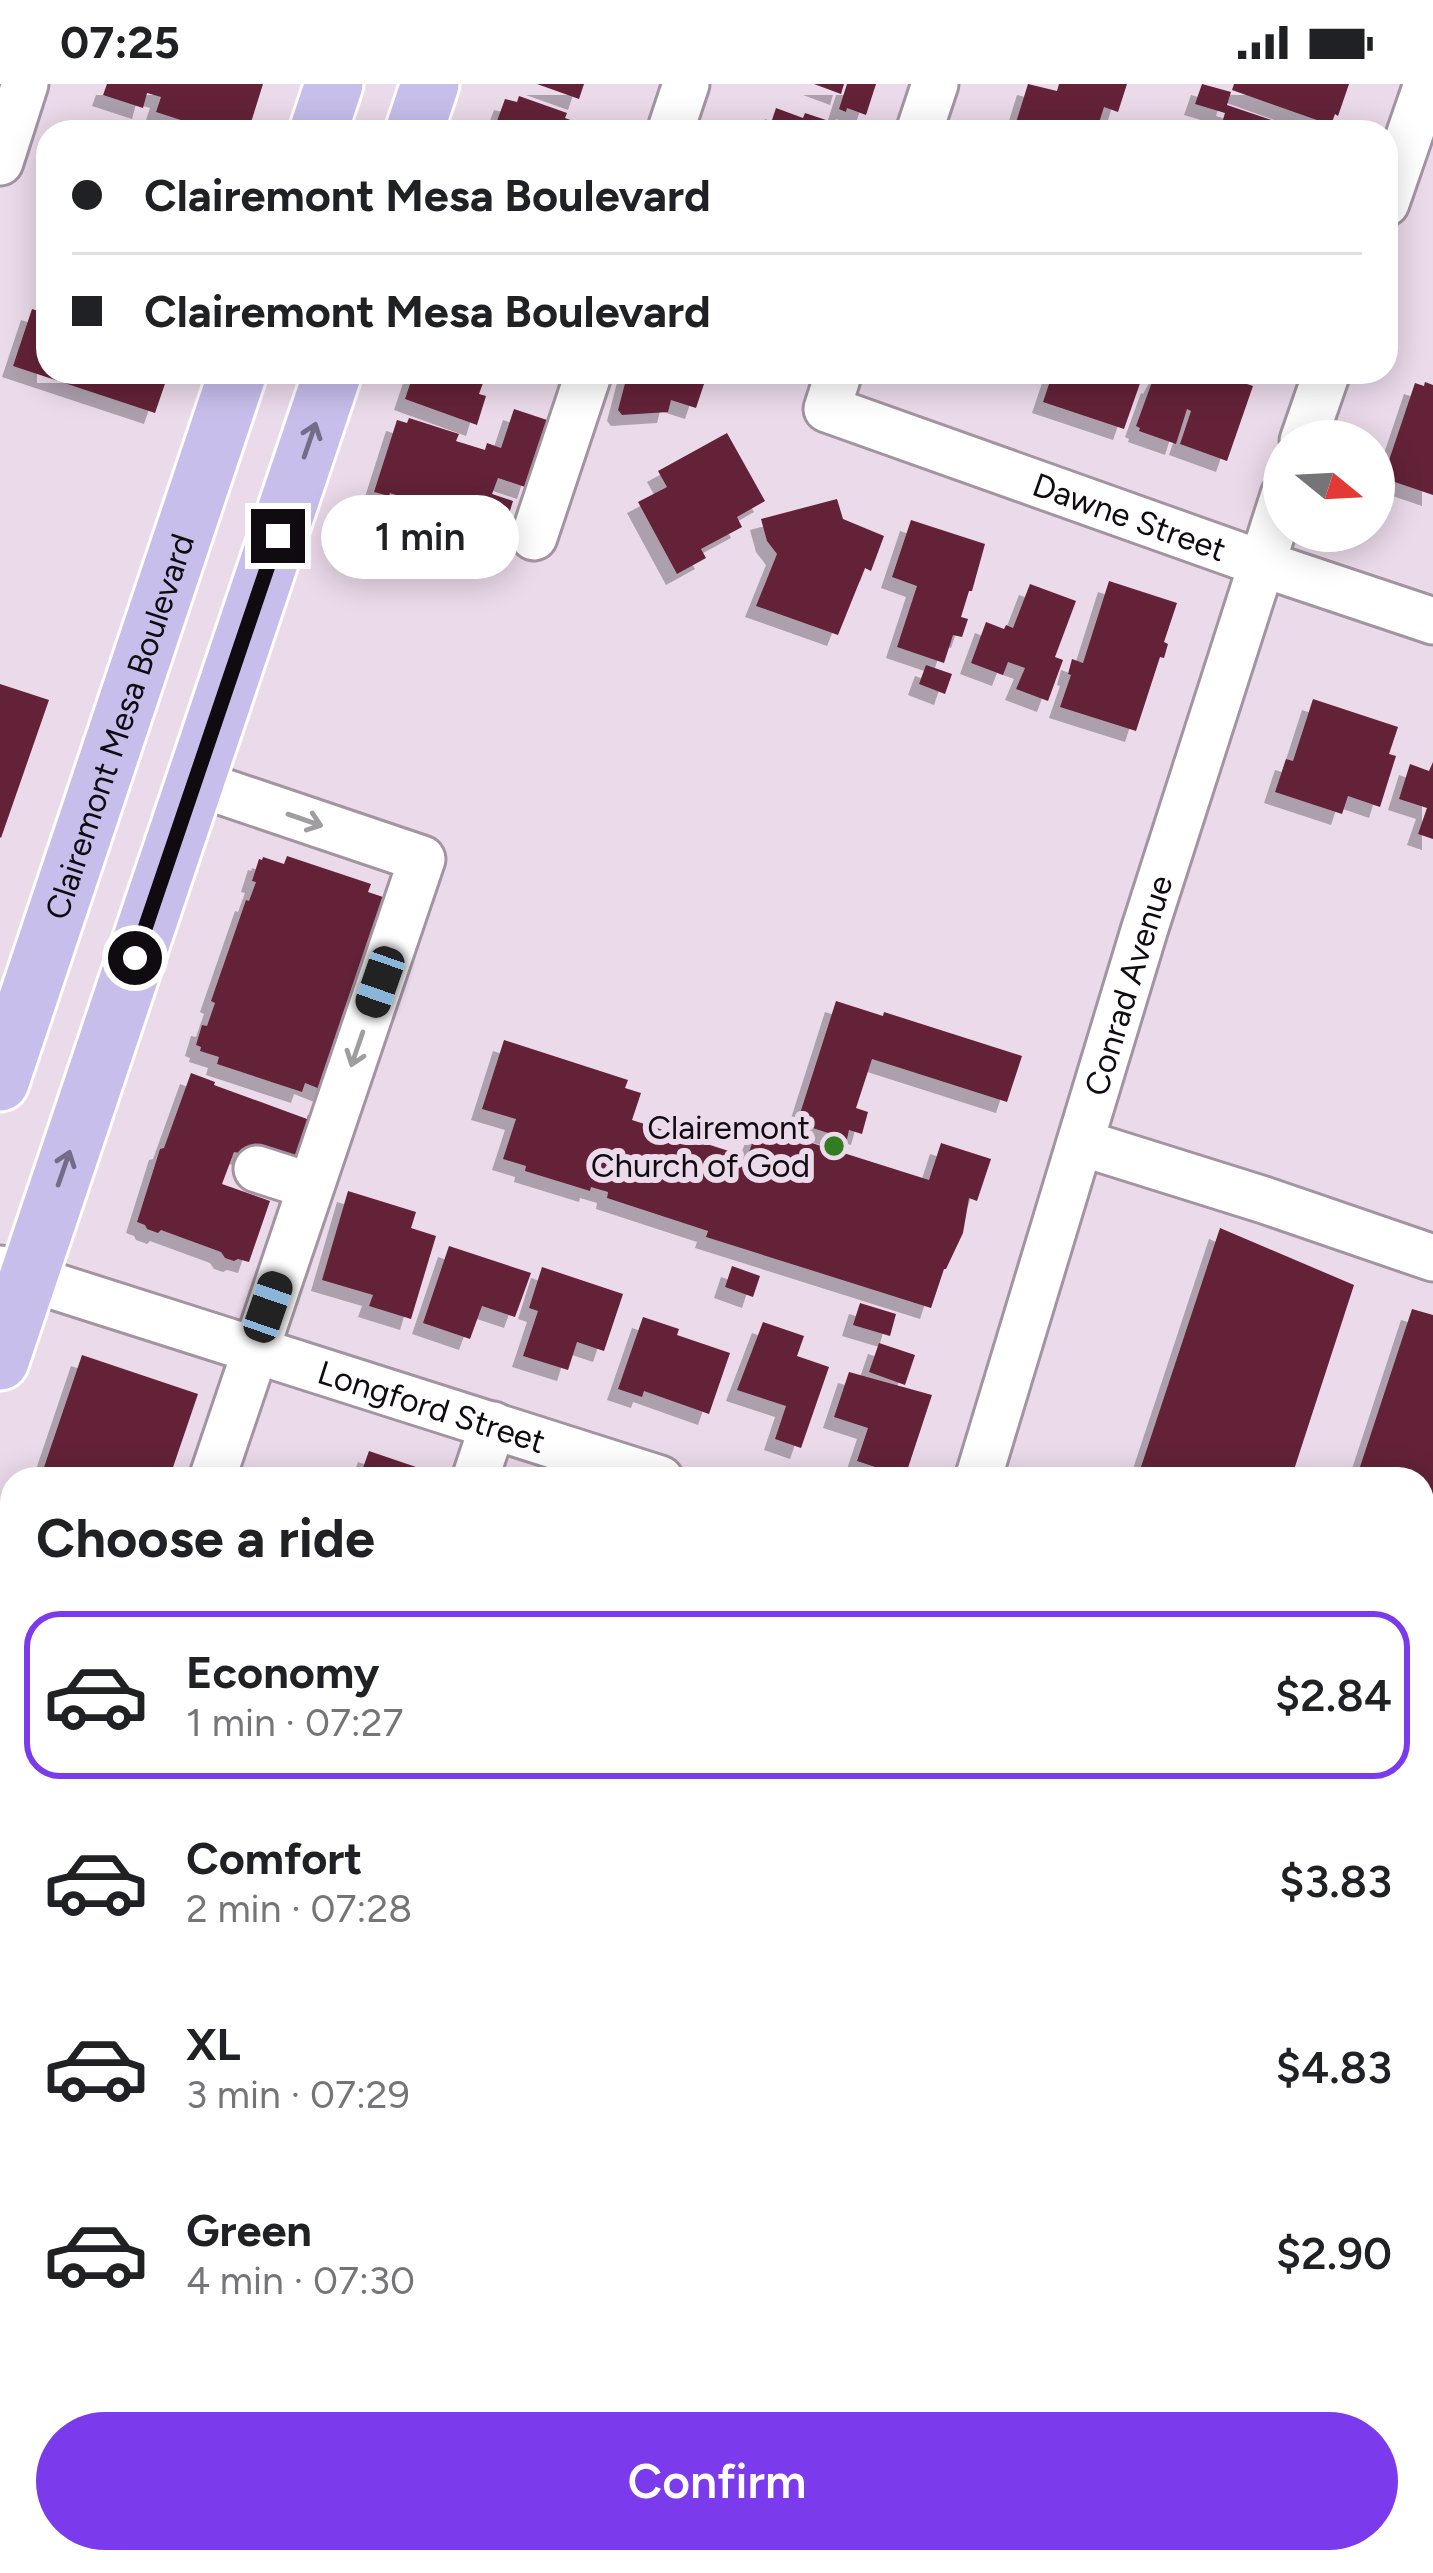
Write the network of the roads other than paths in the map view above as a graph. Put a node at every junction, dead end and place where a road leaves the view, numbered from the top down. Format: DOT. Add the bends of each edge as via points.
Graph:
graph roads {
  1 [pos="26,84"];
  2 [pos="334,84"];
  3 [pos="430,84"];
  4 [pos="686,84"];
  5 [pos="935,84"];
  6 [pos="1427,84"];
  7 [pos="322,120"];
  8 [pos="418,120"];
  9 [pos="674,120"];
  10 [pos="923,120"];
  11 [pos="1422,138"];
  12 [pos="0,162"];
  13 [pos="1398,181"];
  14 [pos="234,384"];
  15 [pos="329,384"];
  16 [pos="586,384"];
  17 [pos="1323,384"];
  18 [pos="833,390"];
  19 [pos="1310,420"];
  20 [pos="534,537"];
  21 [pos="1264,552"];
  22 [pos="1260,563"];
  23 [pos="1433,621"];
  24 [pos="194,782"];
  25 [pos="0,1082"];
  26 [pos="1082,1143"];
  27 [pos="257,1168"];
  28 [pos="310,1186"];
  29 [pos="1433,1258"];
  30 [pos="14,1274"];
  31 [pos="255,1348"];
  32 [pos="0,1360"];
  33 [pos="494,1426"];
  34 [pos="216,1467"];
  35 [pos="479,1467"];
  36 [pos="622,1467"];
  37 [pos="982,1467"];
  1 -- 12 [label="street"];
  2 -- 7 [label="main road"];
  3 -- 8 [label="main road"];
  4 -- 9 [label="street"];
  5 -- 10 [label="street"];
  6 -- 11 [label="street"];
  11 -- 13 [label="street"];
  14 -- 25 [label="main road, Clairemont Mesa Boulevard"];
  24 -- 15 [label="main road, one-way"];
  16 -- 20 [label="street"];
  17 -- 19 [label="street"];
  18 -- 22 [label="street, Dawne Street"];
  21 -- 22 [label="street, Conrad Avenue"];
  22 -- 23 [label="street, Dawne Street"];
  22 -- 26 [label="street, Conrad Avenue"];
  24 -- 28 [label="street, one-way" via="422,859"];
  30 -- 24 [label="main road, one-way"];
  26 -- 29 [label="street"];
  26 -- 37 [label="street, Conrad Avenue"];
  27 -- 28 [label="street"];
  28 -- 31 [label="street"];
  30 -- 31 [label="street, Longford Street"];
  30 -- 32 [label="main road"];
  31 -- 33 [label="street, Longford Street"];
  31 -- 34 [label="street"];
  33 -- 35 [label="street"];
  33 -- 36 [label="street, Longford Street"];
}
